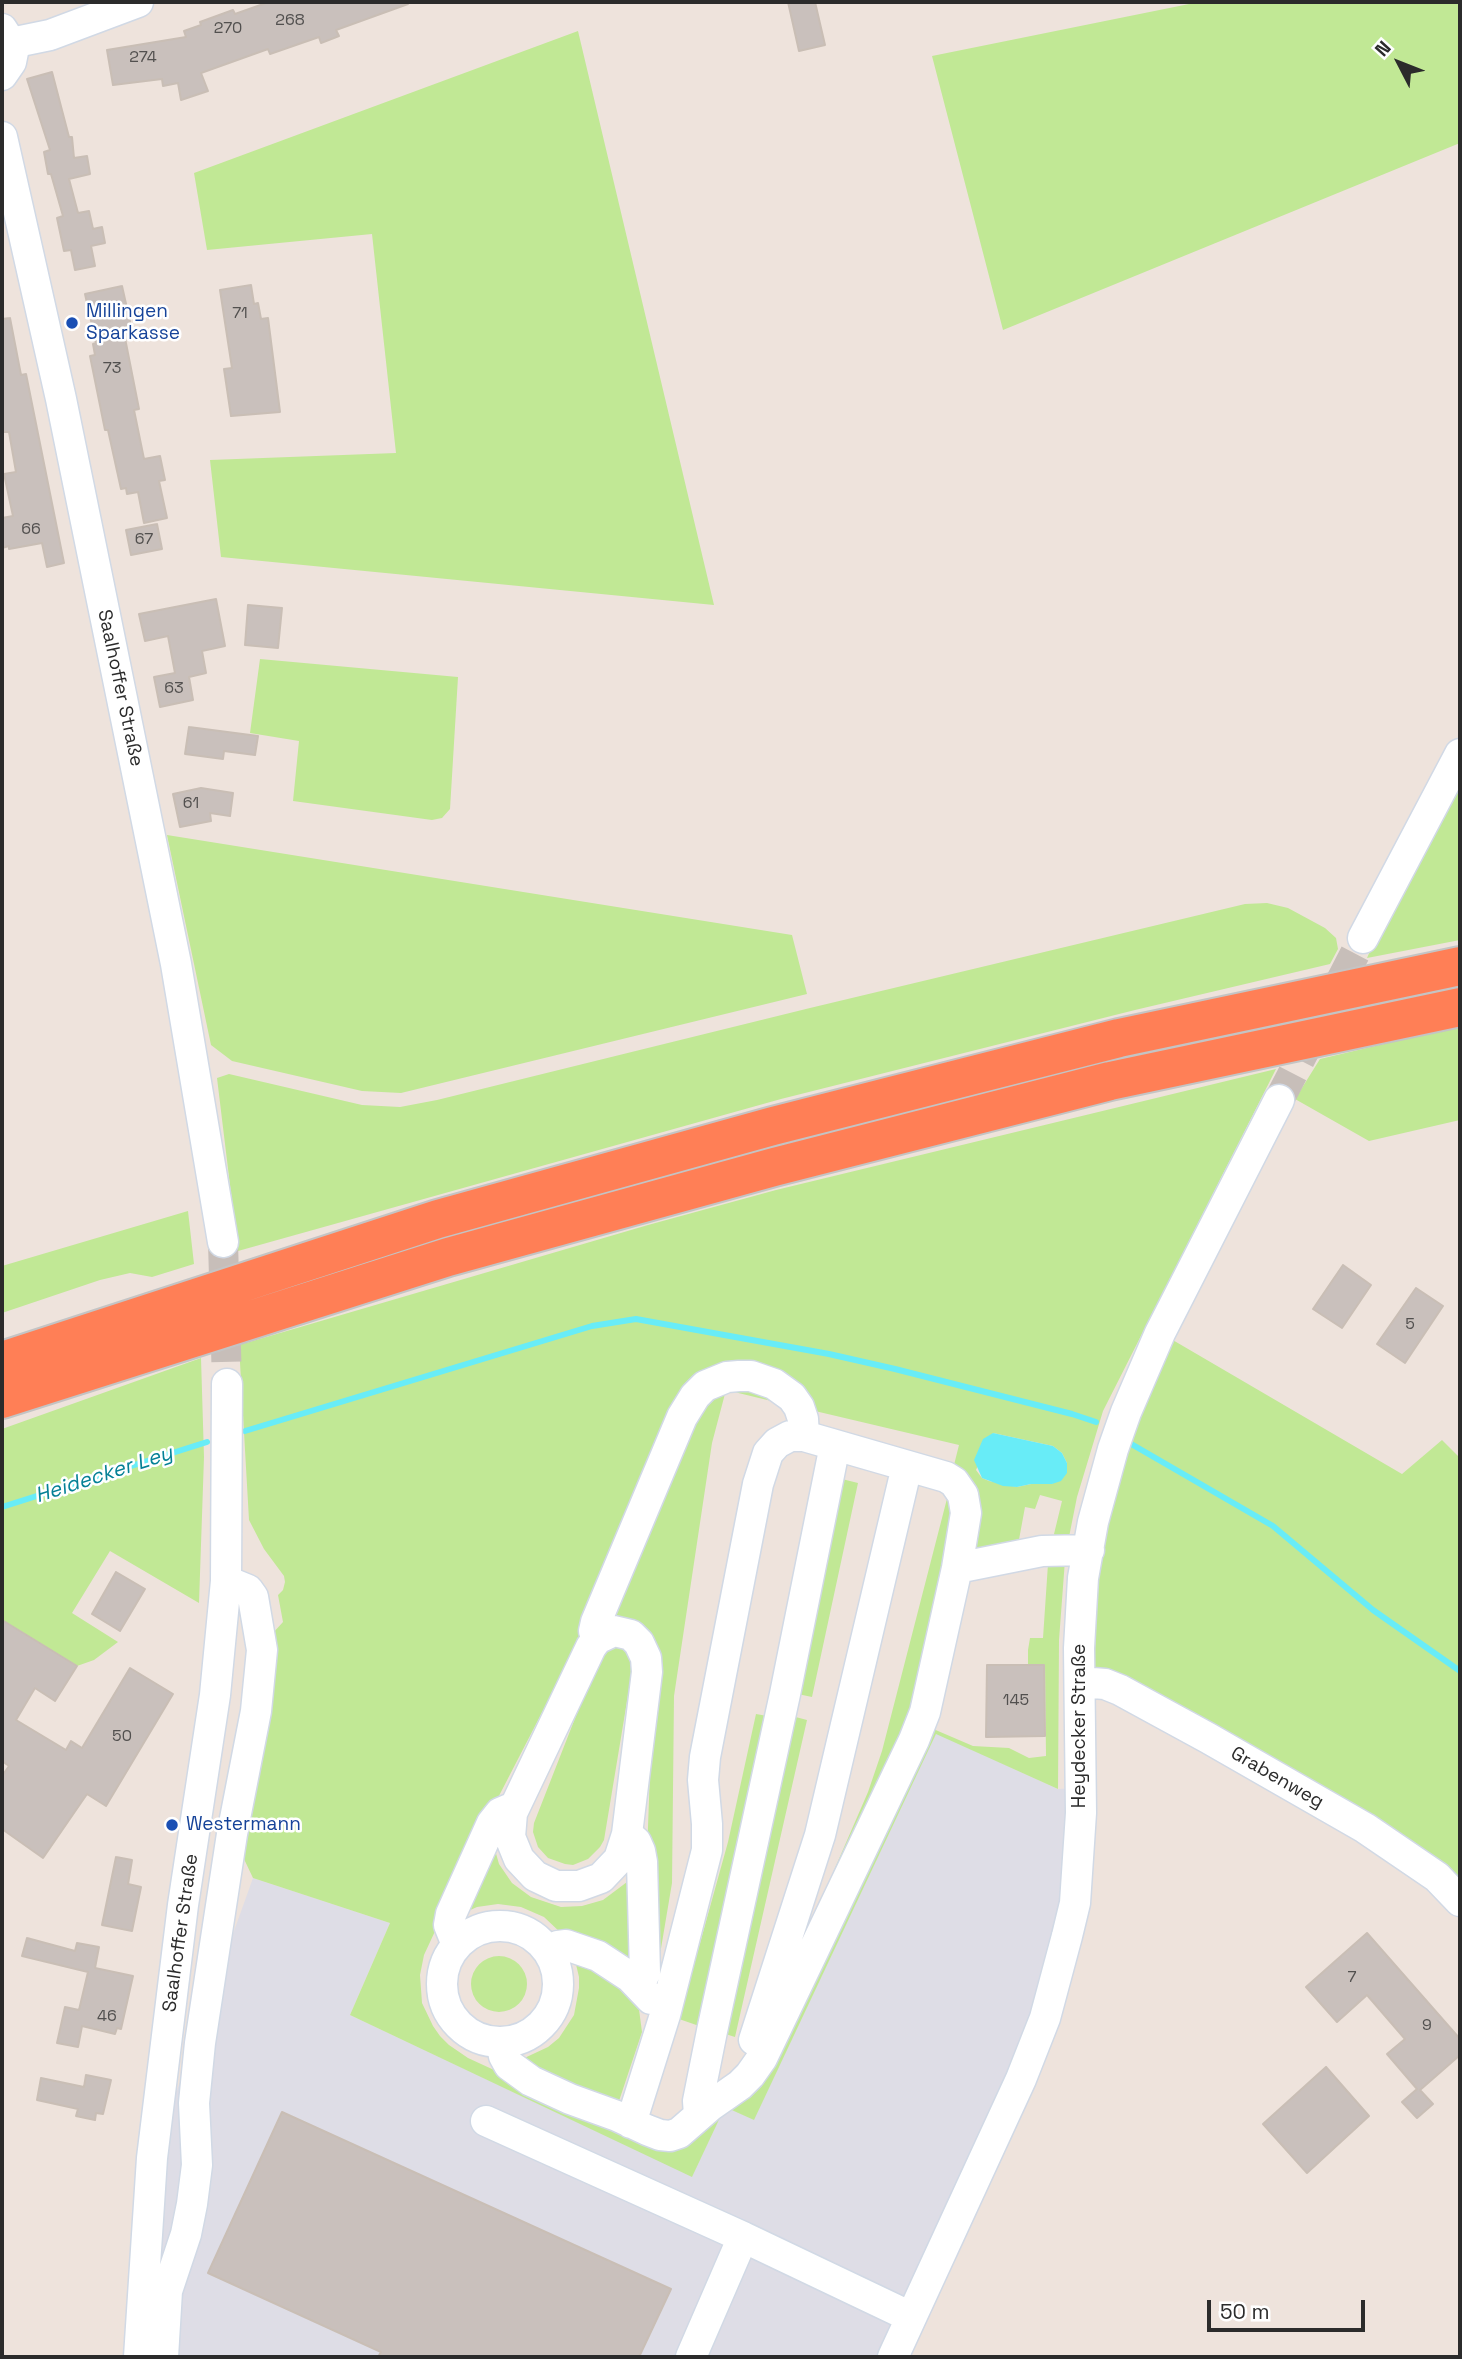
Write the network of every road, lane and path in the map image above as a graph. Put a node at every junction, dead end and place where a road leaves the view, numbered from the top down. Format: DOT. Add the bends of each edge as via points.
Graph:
graph roads {
  1 [pos="138,2"];
  2 [pos="6,36"];
  3 [pos="2,75"];
  4 [pos="2,137"];
  5 [pos="7,182"];
  6 [pos="1460,754"];
  7 [pos="1363,938"];
  8 [pos="1460,966"];
  9 [pos="1460,1007"];
  10 [pos="1279,1100"];
  11 [pos="223,1242"];
  12 [pos="2,1361"];
  13 [pos="227,1384"];
  14 [pos="2,1399"];
  15 [pos="804,1436"];
  16 [pos="835,1445"];
  17 [pos="908,1466"];
  18 [pos="1089,1550"];
  19 [pos="957,1568"];
  20 [pos="226,1581"];
  21 [pos="597,1639"];
  22 [pos="1080,1682"];
  23 [pos="514,1807"];
  24 [pos="627,1835"];
  25 [pos="1460,1901"];
  26 [pos="457,1945"];
  27 [pos="548,1951"];
  28 [pos="639,1985"];
  29 [pos="665,2015"];
  30 [pos="501,2042"];
  31 [pos="762,2058"];
  32 [pos="699,2115"];
  33 [pos="486,2121"];
  34 [pos="631,2123"];
  35 [pos="743,2237"];
  36 [pos="911,2317"];
  37 [pos="139,2357"];
  38 [pos="163,2357"];
  39 [pos="691,2357"];
  40 [pos="893,2357"];
  1 -- 2 [label="street" via="50,35"];
  2 -- 3 [label="street" via="13,52"];
  4 -- 5 [label="street, Saalhoffer Straße"];
  5 -- 11 [label="street, Saalhoffer Straße" via="61,399 174,951"];
  6 -- 7 [label="street"];
  8 -- 12 [label="highway" via="1119,1038 773,1126 438,1219"];
  9 -- 14 [label="highway" via="1110,1081 774,1167 448,1257"];
  10 -- 18 [label="street, Heydecker Straße" via="1160,1333 1126,1412 1102,1485"];
  13 -- 20 [label="street, Saalhoffer Straße"];
  15 -- 16 [label="street"];
  15 -- 21 [label="street" via="799,1407 774,1384 739,1376 705,1386 682,1417 596,1622"];
  15 -- 29 [label="street" via="790,1436 777,1443 762,1466 705,1757 707,1850"];
  16 -- 17 [label="street"];
  16 -- 32 [label="street" via="698,2101"];
  17 -- 19 [label="street" via="946,1477 963,1495 966,1513"];
  17 -- 31 [label="street" via="820,1835 753,2041"];
  18 -- 19 [label="street" via="1042,1551"];
  18 -- 22 [label="street, Heydecker Straße" via="1080,1614"];
  19 -- 31 [label="street" via="920,1726"];
  20 -- 37 [label="street, Saalhoffer Straße" via="214,1706 183,1905 152,2158"];
  20 -- 38 [label="street" via="253,1597 262,1650 256,1711 200,2043 194,2103 196,2174 186,2234 167,2291"];
  21 -- 23 [label="street"];
  21 -- 24 [label="street" via="614,1631 631,1635 646,1658"];
  22 -- 25 [label="street, Grabenweg" via="1120,1690 1341,1814 1437,1877"];
  22 -- 36 [label="street, Heydecker Straße" via="1081,1813 1076,1891 1053,1992 1021,2079"];
  23 -- 24 [label="street" via="510,1837 519,1859 556,1886 579,1886 601,1878 619,1859"];
  23 -- 26 [label="street" via="492,1823 451,1914 449,1925"];
  24 -- 28 [label="street" via="636,1842 642,1862 645,1973"];
  26 -- 27 [label="street" via="472,1932 500,1925 527,1932"];
  26 -- 30 [label="street" via="444,1965 446,2007 463,2029"];
  27 -- 28 [label="street" via="575,1947 608,1961"];
  27 -- 30 [label="street" via="558,1978 554,2006 527,2035"];
  28 -- 29 [label="street"];
  29 -- 34 [label="street"];
  30 -- 34 [label="street" via="509,2065 520,2074"];
  31 -- 32 [label="street" via="740,2085"];
  32 -- 34 [label="street" via="670,2136"];
  33 -- 35 [label="street"];
  35 -- 36 [label="street"];
  35 -- 39 [label="street"];
  36 -- 40 [label="street, Heydecker Straße"];
}
